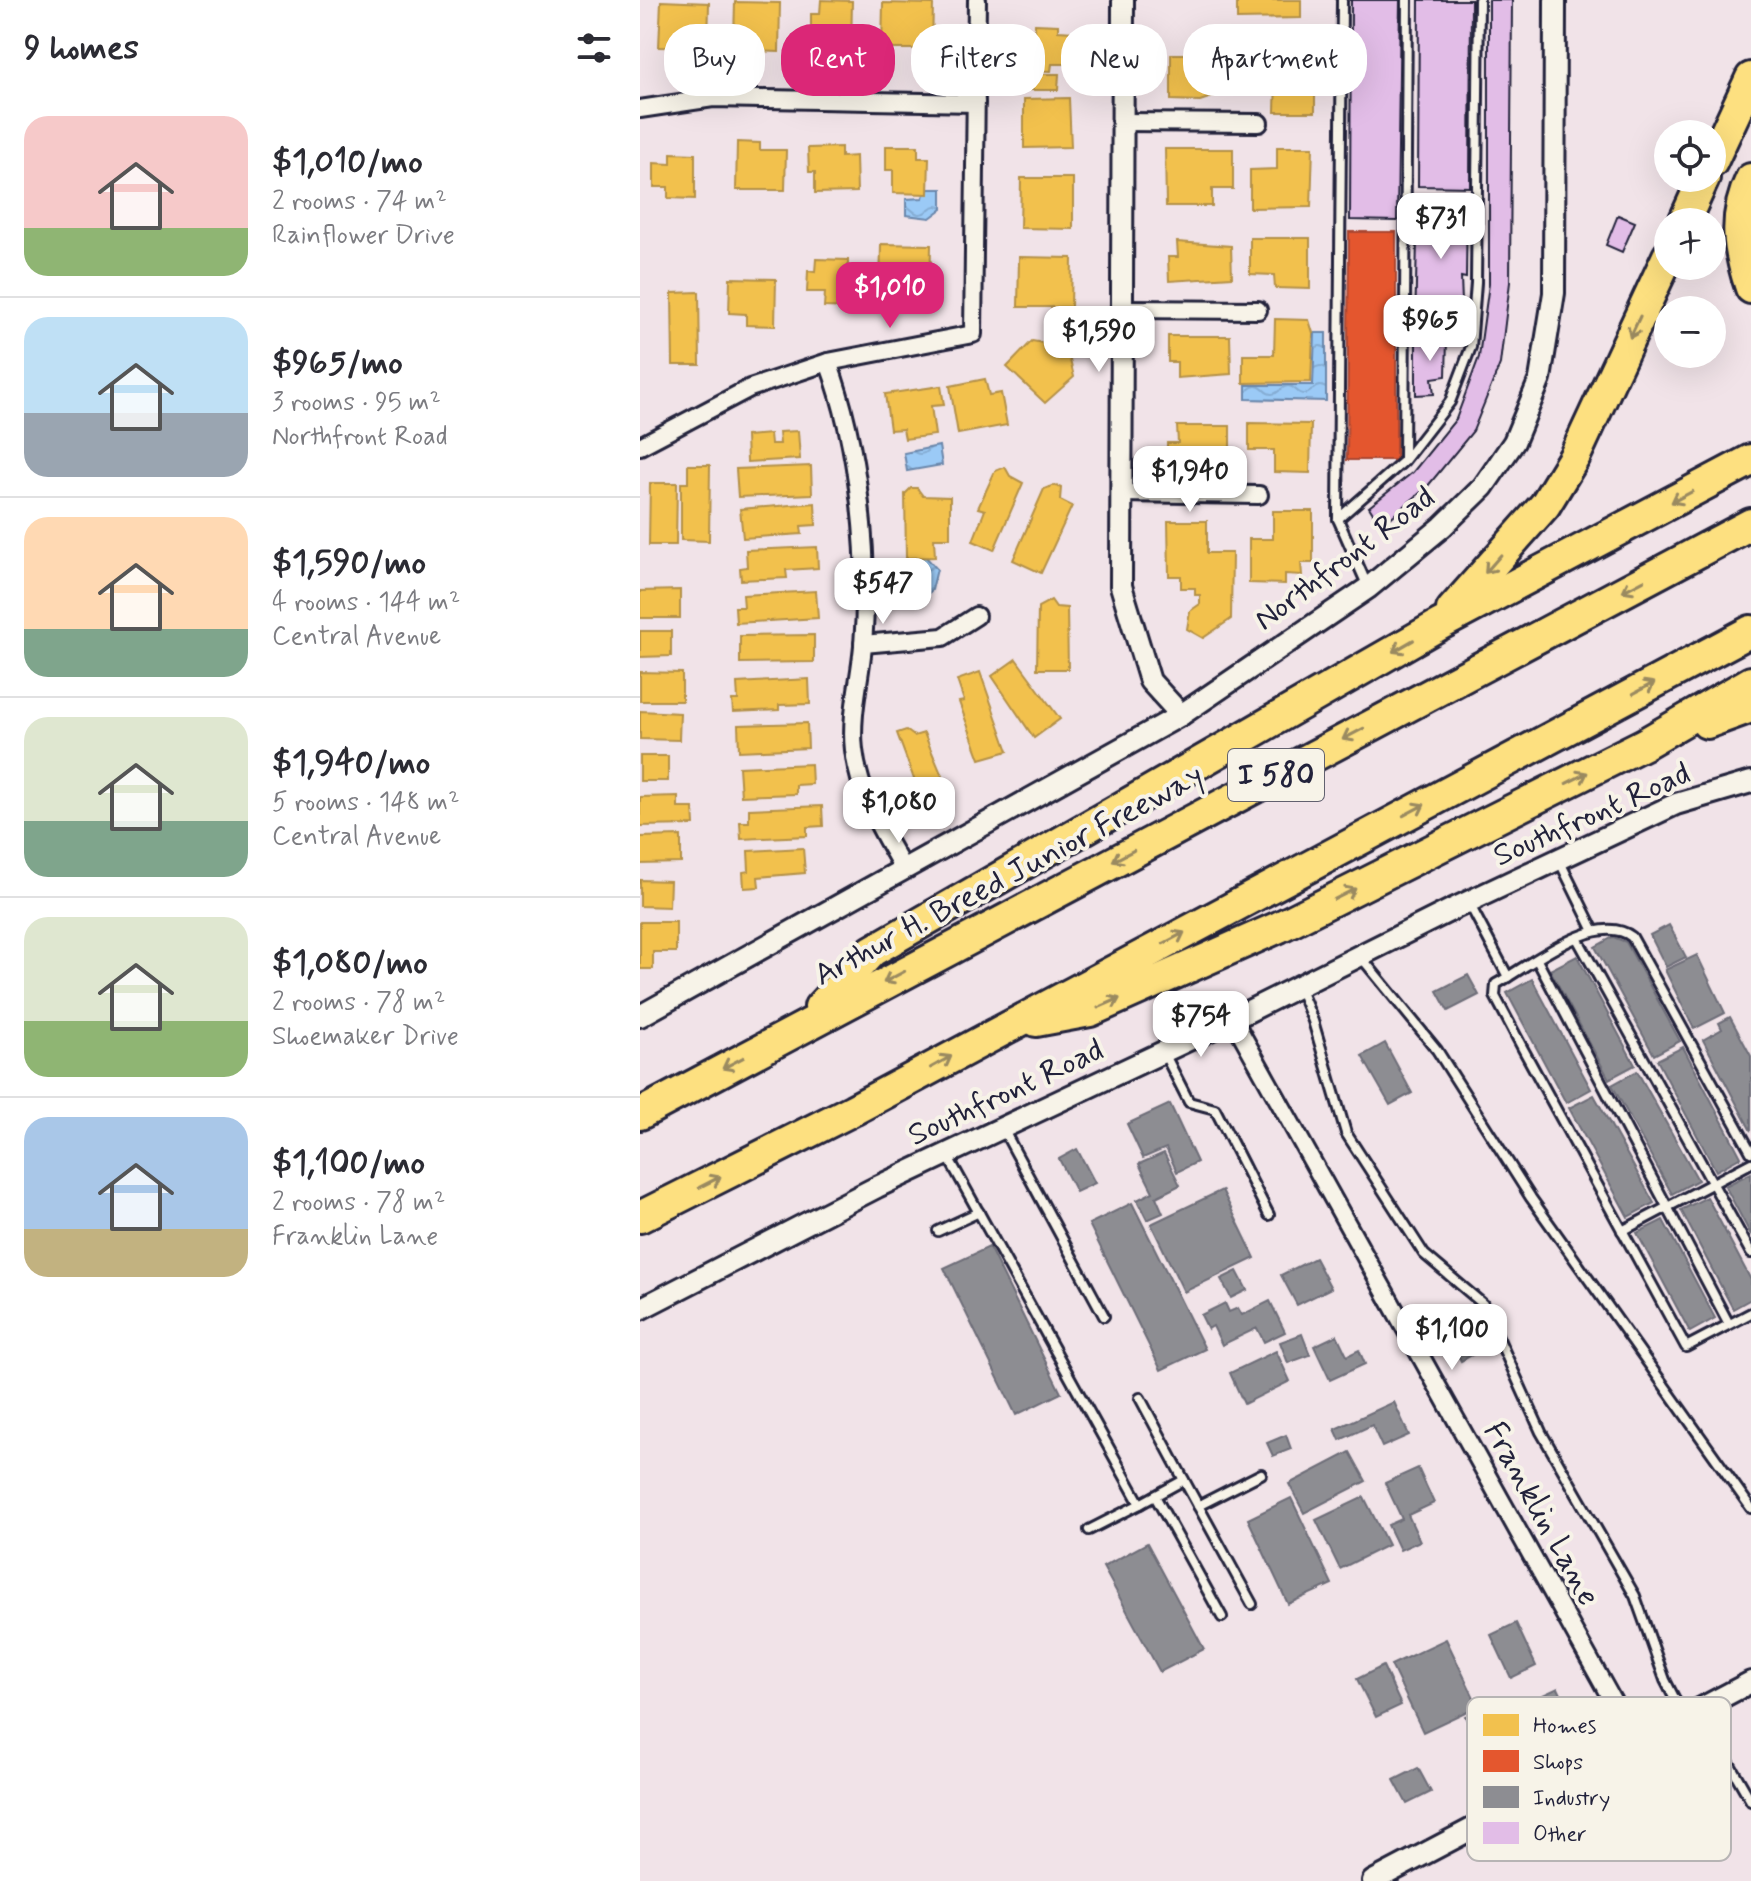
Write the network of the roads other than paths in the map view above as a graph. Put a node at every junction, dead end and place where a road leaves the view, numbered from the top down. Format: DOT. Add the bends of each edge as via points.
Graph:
graph roads {
  1 [pos="977,0"];
  2 [pos="1123,0"];
  3 [pos="1342,0"];
  4 [pos="1407,0"];
  5 [pos="1479,0"];
  6 [pos="1555,0"];
  7 [pos="1751,78"];
  8 [pos="976,103"];
  9 [pos="640,109"];
  10 [pos="1122,122"];
  11 [pos="1259,123"];
  12 [pos="1726,132"];
  13 [pos="1751,179"];
  14 [pos="1657,280"];
  15 [pos="1751,288"];
  16 [pos="1122,309"];
  17 [pos="1258,310"];
  18 [pos="828,362"];
  19 [pos="640,446"];
  20 [pos="1751,460"];
  21 [pos="1404,461"];
  22 [pos="1121,493"];
  23 [pos="1259,495"];
  24 [pos="1338,519"];
  25 [pos="1751,524"];
  26 [pos="1368,588"];
  27 [pos="976,616"];
  28 [pos="1439,625"];
  29 [pos="1751,631"];
  30 [pos="863,644"];
  31 [pos="1751,682"];
  32 [pos="1751,707"];
  33 [pos="1181,715"];
  34 [pos="1644,744"];
  35 [pos="1751,782"];
  36 [pos="1560,862"];
  37 [pos="903,868"];
  38 [pos="1468,902"];
  39 [pos="1593,929"];
  40 [pos="1577,938"];
  41 [pos="1360,956"];
  42 [pos="1537,960"];
  43 [pos="1508,977"];
  44 [pos="1299,986"];
  45 [pos="640,1016"];
  46 [pos="1233,1019"];
  47 [pos="802,1026"];
  48 [pos="1006,1027"];
  49 [pos="1163,1052"];
  50 [pos="640,1114"];
  51 [pos="1002,1128"];
  52 [pos="1751,1152"];
  53 [pos="947,1154"];
  54 [pos="1751,1163"];
  55 [pos="1712,1183"];
  56 [pos="1667,1207"];
  57 [pos="979,1212"];
  58 [pos="1269,1215"];
  59 [pos="640,1217"];
  60 [pos="938,1231"];
  61 [pos="1622,1231"];
  62 [pos="1751,1253"];
  63 [pos="640,1309"];
  64 [pos="1751,1313"];
  65 [pos="1104,1316"];
  66 [pos="1729,1324"];
  67 [pos="1140,1398"];
  68 [pos="1261,1474"];
  69 [pos="1184,1480"];
  70 [pos="1155,1496"];
  71 [pos="1140,1504"];
  72 [pos="1198,1506"];
  73 [pos="1751,1508"];
  74 [pos="1089,1530"];
  75 [pos="1252,1604"];
  76 [pos="1222,1617"];
  77 [pos="1751,1682"];
  78 [pos="1610,1697"];
  79 [pos="1674,1697"];
  80 [pos="1722,1697"];
  81 [pos="1731,1766"];
  82 [pos="1751,1801"];
  83 [pos="1467,1834"];
  84 [pos="1385,1878"];
  1 -- 8 [label="street"];
  2 -- 10 [label="street"];
  3 -- 24 [label="lane"];
  4 -- 21 [label="lane"];
  5 -- 21 [label="lane" via="1471,347 1450,402"];
  6 -- 26 [label="street, Northfront Road" via="1554,293 1540,379 1514,442 1483,487"];
  7 -- 12 [label="highway"];
  8 -- 9 [label="street" via="713,98"];
  8 -- 18 [label="street" via="973,334"];
  10 -- 11 [label="street"];
  10 -- 16 [label="street"];
  13 -- 15 [label="highway" via="1742,197 1737,246"];
  14 -- 28 [label="highway, one-way" via="1575,456 1545,505"];
  16 -- 17 [label="street"];
  16 -- 22 [label="street"];
  18 -- 19 [label="street" via="750,388"];
  18 -- 30 [label="street" via="858,493"];
  20 -- 28 [label="highway, one-way"];
  21 -- 24 [label="lane"];
  22 -- 23 [label="street"];
  22 -- 33 [label="street" via="1121,586 1150,681"];
  24 -- 26 [label="lane"];
  25 -- 47 [label="highway, Arthur H. Breed Junior Freeway / I 580, one-way"];
  26 -- 33 [label="street, Northfront Road"];
  27 -- 30 [label="street" via="943,637"];
  28 -- 47 [label="highway, one-way" via="872,951"];
  48 -- 29 [label="highway, one-way"];
  30 -- 37 [label="street" via="854,749 867,804"];
  31 -- 34 [label="highway"];
  32 -- 34 [label="highway"];
  33 -- 37 [label="street, Northfront Road"];
  48 -- 34 [label="highway, one-way" via="1090,1011 1279,927"];
  35 -- 36 [label="street, Southfront Road" via="1676,804"];
  36 -- 38 [label="street, Southfront Road"];
  36 -- 39 [label="lane"];
  37 -- 45 [label="street, Northfront Road"];
  38 -- 41 [label="street, Southfront Road"];
  38 -- 43 [label="lane"];
  39 -- 40 [label="lane"];
  39 -- 52 [label="lane" via="1622,930 1632,937"];
  40 -- 42 [label="lane"];
  40 -- 55 [label="lane"];
  41 -- 44 [label="street, Southfront Road"];
  41 -- 73 [label="lane" via="1437,1050 1531,1198"];
  42 -- 43 [label="lane"];
  42 -- 56 [label="lane"];
  43 -- 61 [label="lane" via="1496,984 1495,996"];
  44 -- 46 [label="street, Southfront Road"];
  44 -- 79 [label="lane" via="1346,1133 1424,1254 1483,1304 1541,1432 1635,1596"];
  46 -- 49 [label="street, Southfront Road"];
  46 -- 78 [label="street, Franklin Lane"];
  47 -- 50 [label="highway, Arthur H. Breed Junior Freeway / I 580, one-way"];
  59 -- 48 [label="highway, one-way"];
  49 -- 51 [label="street, Southfront Road"];
  49 -- 58 [label="lane" via="1189,1102 1215,1109"];
  51 -- 53 [label="street, Southfront Road"];
  51 -- 65 [label="lane"];
  53 -- 57 [label="lane"];
  53 -- 63 [label="street, Southfront Road"];
  54 -- 55 [label="lane"];
  55 -- 56 [label="lane"];
  55 -- 62 [label="lane"];
  56 -- 61 [label="lane"];
  56 -- 66 [label="lane"];
  57 -- 60 [label="lane"];
  57 -- 71 [label="lane"];
  61 -- 66 [label="lane" via="1686,1347"];
  64 -- 66 [label="lane"];
  67 -- 69 [label="lane"];
  68 -- 72 [label="lane"];
  69 -- 70 [label="lane"];
  69 -- 72 [label="lane"];
  70 -- 71 [label="lane"];
  70 -- 76 [label="lane"];
  71 -- 74 [label="lane"];
  72 -- 75 [label="lane"];
  77 -- 80 [label="street"];
  81 -- 82 [label="lane"];
  83 -- 84 [label="street"];
}
